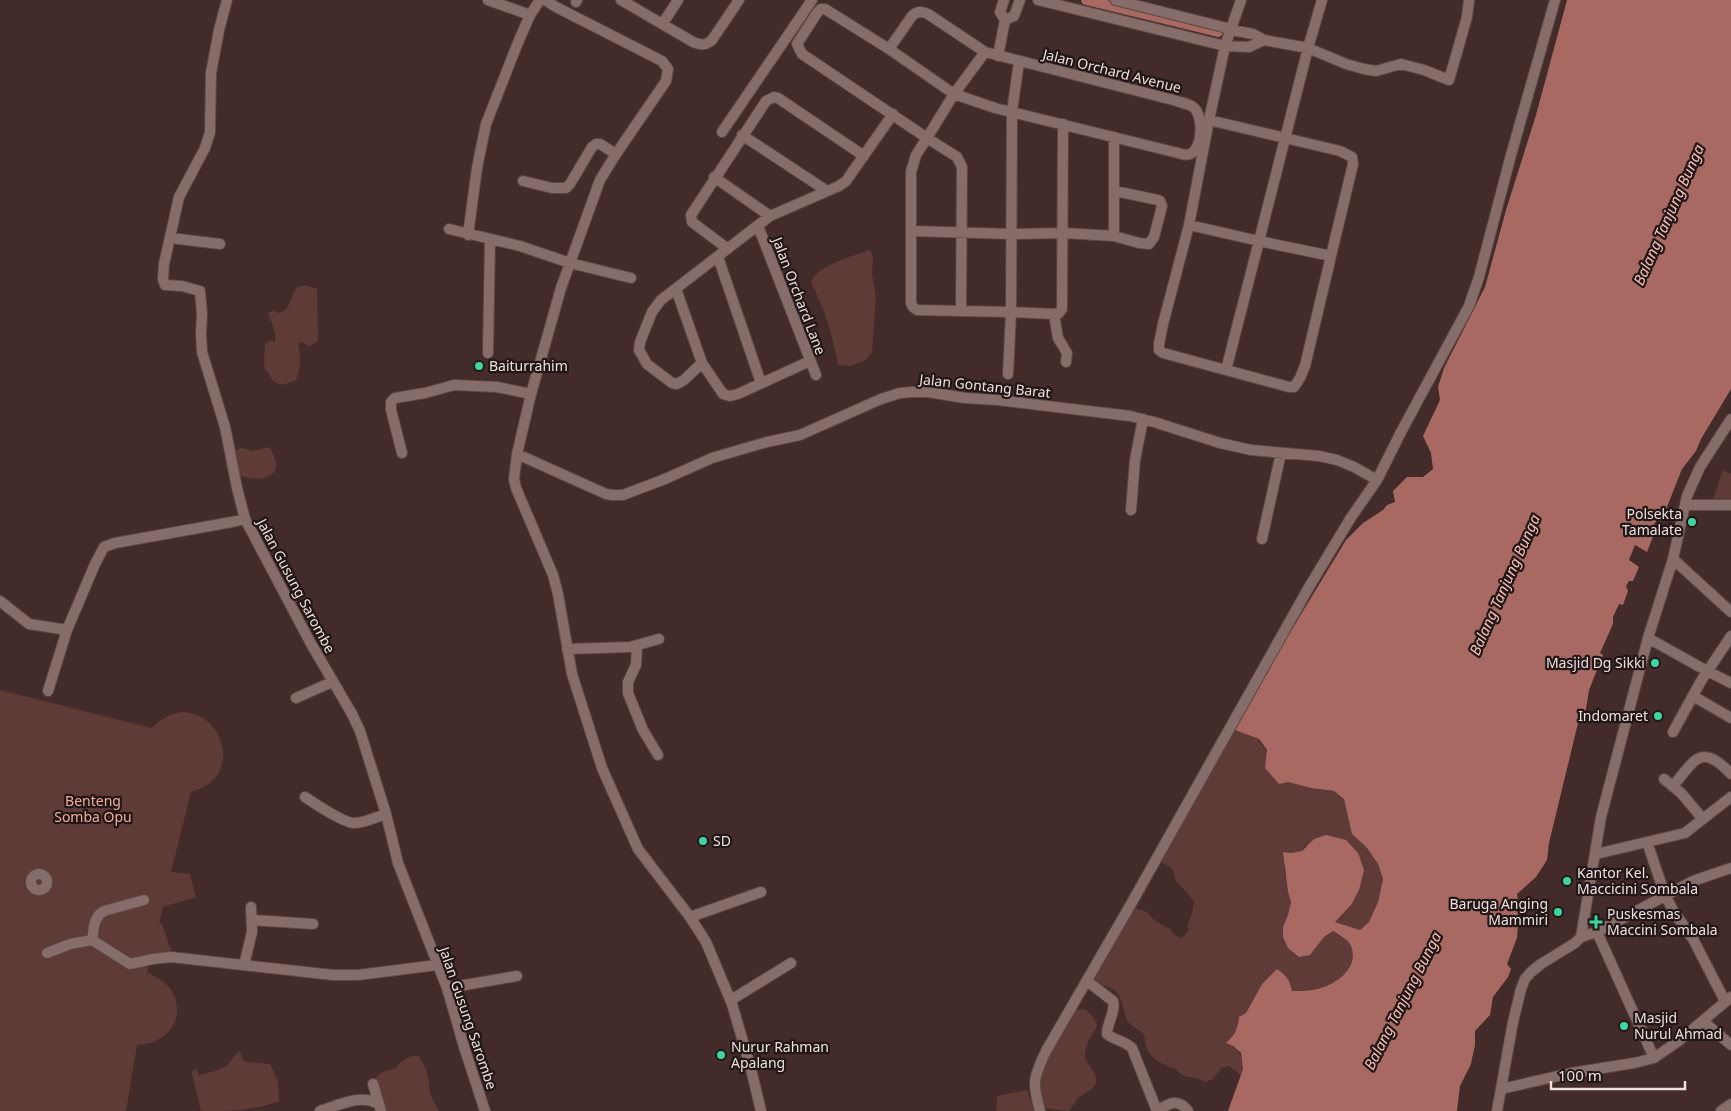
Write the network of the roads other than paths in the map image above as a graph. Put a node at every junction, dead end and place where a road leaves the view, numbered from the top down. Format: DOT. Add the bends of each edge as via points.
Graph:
graph roads {
  1 [pos="227,0"];
  2 [pos="488,0"];
  3 [pos="540,0"];
  4 [pos="545,0"];
  5 [pos="621,0"];
  6 [pos="678,0"];
  7 [pos="739,0"];
  8 [pos="812,0"];
  9 [pos="1004,0"];
  10 [pos="1020,0"];
  11 [pos="1038,0"];
  12 [pos="1115,0"];
  13 [pos="1241,0"];
  14 [pos="1322,0"];
  15 [pos="1469,0"];
  16 [pos="1555,0"];
  17 [pos="530,16"];
  18 [pos="1005,20"];
  19 [pos="663,23"];
  20 [pos="1232,30"];
  21 [pos="1264,40"];
  22 [pos="1226,46"];
  23 [pos="1308,48"];
  24 [pos="889,50"];
  25 [pos="985,52"];
  26 [pos="998,56"];
  27 [pos="1019,62"];
  28 [pos="954,94"];
  29 [pos="1012,111"];
  30 [pos="893,114"];
  31 [pos="1209,120"];
  32 [pos="1063,124"];
  33 [pos="722,132"];
  34 [pos="742,135"];
  35 [pos="1114,137"];
  36 [pos="1285,137"];
  37 [pos="926,138"];
  38 [pos="616,154"];
  39 [pos="864,156"];
  40 [pos="714,178"];
  41 [pos="523,181"];
  42 [pos="827,191"];
  43 [pos="1115,191"];
  44 [pos="770,216"];
  45 [pos="1189,225"];
  46 [pos="758,226"];
  47 [pos="449,229"];
  48 [pos="912,231"];
  49 [pos="962,232"];
  50 [pos="1064,233"];
  51 [pos="1012,234"];
  52 [pos="468,235"];
  53 [pos="1114,236"];
  54 [pos="171,238"];
  55 [pos="490,239"];
  56 [pos="1259,241"];
  57 [pos="220,244"];
  58 [pos="728,249"];
  59 [pos="1331,256"];
  60 [pos="718,258"];
  61 [pos="570,264"];
  62 [pos="631,278"];
  63 [pos="676,289"];
  64 [pos="961,311"];
  65 [pos="1010,312"];
  66 [pos="1054,314"];
  67 [pos="488,353"];
  68 [pos="810,361"];
  69 [pos="1066,362"];
  70 [pos="702,363"];
  71 [pos="1226,370"];
  72 [pos="1008,374"];
  73 [pos="816,375"];
  74 [pos="761,383"];
  75 [pos="531,394"];
  76 [pos="1142,419"];
  77 [pos="1731,419"];
  78 [pos="402,453"];
  79 [pos="1281,453"];
  80 [pos="517,454"];
  81 [pos="1377,480"];
  82 [pos="1685,505"];
  83 [pos="1731,505"];
  84 [pos="1131,510"];
  85 [pos="244,519"];
  86 [pos="1262,539"];
  87 [pos="1673,558"];
  88 [pos="0,601"];
  89 [pos="1731,612"];
  90 [pos="67,630"];
  91 [pos="1731,636"];
  92 [pos="1648,638"];
  93 [pos="659,639"];
  94 [pos="637,646"];
  95 [pos="567,649"];
  96 [pos="1707,671"];
  97 [pos="332,682"];
  98 [pos="1731,683"];
  99 [pos="48,691"];
  100 [pos="1692,696"];
  101 [pos="296,698"];
  102 [pos="1731,718"];
  103 [pos="1673,732"];
  104 [pos="658,755"];
  105 [pos="1731,774"];
  106 [pos="1664,779"];
  107 [pos="1673,786"];
  108 [pos="305,797"];
  109 [pos="1731,797"];
  110 [pos="386,814"];
  111 [pos="1703,819"];
  112 [pos="1647,842"];
  113 [pos="1596,854"];
  114 [pos="1731,868"];
  115 [pos="761,892"];
  116 [pos="1666,895"];
  117 [pos="144,900"];
  118 [pos="251,907"];
  119 [pos="690,917"];
  120 [pos="252,920"];
  121 [pos="313,924"];
  122 [pos="1597,932"];
  123 [pos="1581,937"];
  124 [pos="92,940"];
  125 [pos="47,953"];
  126 [pos="791,963"];
  127 [pos="437,965"];
  128 [pos="244,966"];
  129 [pos="517,976"];
  130 [pos="1087,981"];
  131 [pos="447,988"];
  132 [pos="1728,999"];
  133 [pos="731,1000"];
  134 [pos="1702,1021"];
  135 [pos="1731,1045"];
  136 [pos="1654,1058"];
  137 [pos="374,1084"];
  138 [pos="1501,1089"];
  139 [pos="1731,1104"];
  140 [pos="379,1107"];
  141 [pos="320,1111"];
  142 [pos="485,1111"];
  143 [pos="761,1111"];
  144 [pos="1040,1111"];
  145 [pos="1157,1111"];
  146 [pos="1188,1111"];
  147 [pos="1497,1111"];
  148 [pos="1721,1111"];
  1 -- 54 [label="street, Jalan Gusung Sarombe" via="211,73 210,132 179,196"];
  2 -- 17 [label="street"];
  3 -- 17 [label="street"];
  4 -- 38 [label="street" via="662,62 668,69 662,87"];
  5 -- 19 [label="street"];
  6 -- 19 [label="street"];
  7 -- 19 [label="street" via="708,43 693,42"];
  8 -- 33 [label="street"];
  9 -- 18 [label="street" via="1000,12"];
  10 -- 18 [label="street" via="1014,16"];
  11 -- 22 [label="street"];
  12 -- 20 [label="street"];
  13 -- 20 [label="street"];
  14 -- 23 [label="street"];
  15 -- 23 [label="street" via="1449,80 1401,64 1376,71 1364,69"];
  16 -- 81 [label="street" via="1474,294"];
  17 -- 52 [label="street" via="486,124"];
  18 -- 26 [label="street"];
  20 -- 21 [label="street"];
  20 -- 22 [label="street"];
  21 -- 22 [label="street" via="1249,48"];
  21 -- 23 [label="street"];
  22 -- 31 [label="street"];
  23 -- 36 [label="street"];
  24 -- 25 [label="street, Jalan Orchard Avenue" via="912,16 923,12"];
  24 -- 28 [label="street, Jalan Orchard Avenue"];
  24 -- 30 [label="street, Jalan Orchard Avenue" via="825,9 817,13 797,44 802,54"];
  25 -- 26 [label="street, Jalan Orchard Avenue"];
  25 -- 28 [label="street"];
  26 -- 27 [label="street, Jalan Orchard Avenue"];
  27 -- 29 [label="street"];
  27 -- 35 [label="street, Jalan Orchard Avenue" via="1177,101 1193,107 1200,119 1197,146 1186,155"];
  28 -- 29 [label="street, Jalan Orchard Avenue"];
  28 -- 37 [label="street"];
  29 -- 32 [label="street, Jalan Orchard Avenue"];
  29 -- 51 [label="street"];
  30 -- 37 [label="street"];
  30 -- 39 [label="street"];
  31 -- 36 [label="street"];
  31 -- 45 [label="street"];
  32 -- 35 [label="street, Jalan Orchard Avenue"];
  32 -- 50 [label="street"];
  34 -- 39 [label="street" via="766,102 774,97"];
  34 -- 40 [label="street"];
  34 -- 42 [label="street"];
  35 -- 43 [label="street"];
  36 -- 56 [label="street"];
  36 -- 59 [label="street" via="1340,151 1354,159"];
  37 -- 48 [label="street" via="912,163"];
  37 -- 49 [label="street" via="960,162"];
  38 -- 41 [label="street" via="596,144 566,188"];
  38 -- 61 [label="street" via="600,180"];
  39 -- 42 [label="street" via="846,181"];
  40 -- 44 [label="street"];
  40 -- 58 [label="street" via="690,218"];
  42 -- 44 [label="street"];
  43 -- 53 [label="street"];
  43 -- 53 [label="street" via="1158,200 1162,206 1152,242 1146,244"];
  44 -- 46 [label="street"];
  45 -- 56 [label="street"];
  45 -- 71 [label="street" via="1159,348 1163,353"];
  46 -- 58 [label="street"];
  46 -- 68 [label="street, Jalan Orchard Lane"];
  47 -- 52 [label="street"];
  48 -- 49 [label="street"];
  48 -- 64 [label="street" via="913,307 917,310"];
  49 -- 51 [label="street"];
  49 -- 64 [label="street"];
  50 -- 51 [label="street"];
  50 -- 53 [label="street"];
  50 -- 66 [label="street" via="1062,309"];
  51 -- 65 [label="street"];
  52 -- 55 [label="street"];
  54 -- 57 [label="street"];
  54 -- 85 [label="street, Jalan Gusung Sarombe" via="163,279 165,285 200,292 202,352 224,422"];
  55 -- 61 [label="street"];
  55 -- 67 [label="street"];
  56 -- 59 [label="street"];
  56 -- 71 [label="street"];
  58 -- 60 [label="street"];
  59 -- 71 [label="street" via="1305,366 1296,384 1289,387"];
  60 -- 63 [label="street"];
  60 -- 74 [label="street"];
  61 -- 62 [label="street"];
  61 -- 75 [label="street"];
  63 -- 70 [label="street"];
  63 -- 70 [label="street" via="652,312 640,350 646,364 676,384"];
  64 -- 65 [label="street"];
  65 -- 66 [label="street"];
  65 -- 72 [label="street"];
  66 -- 69 [label="street" via="1058,338 1067,353"];
  68 -- 73 [label="street, Jalan Orchard Lane"];
  68 -- 74 [label="street"];
  70 -- 74 [label="street" via="726,395 738,394"];
  75 -- 78 [label="street" via="454,384 394,398 391,410"];
  75 -- 80 [label="street"];
  76 -- 79 [label="street, Jalan Gontang Barat" via="1220,443"];
  76 -- 80 [label="street, Jalan Gontang Barat" via="928,392 900,393 800,435 712,458 666,479 618,495 606,494"];
  76 -- 84 [label="street"];
  77 -- 82 [label="street" via="1700,467"];
  79 -- 81 [label="street, Jalan Gontang Barat" via="1337,460"];
  79 -- 86 [label="street"];
  80 -- 95 [label="street" via="516,488 553,575"];
  81 -- 130 [label="street" via="1309,587"];
  82 -- 83 [label="street"];
  82 -- 87 [label="street"];
  85 -- 90 [label="street" via="104,547"];
  85 -- 97 [label="street, Jalan Gusung Sarombe"];
  87 -- 89 [label="street"];
  87 -- 92 [label="street"];
  88 -- 90 [label="street" via="29,624"];
  90 -- 99 [label="street"];
  91 -- 96 [label="street"];
  92 -- 96 [label="street"];
  92 -- 113 [label="street" via="1601,817"];
  93 -- 94 [label="street"];
  94 -- 95 [label="street"];
  94 -- 104 [label="street" via="636,665 628,682 628,692 642,730"];
  95 -- 119 [label="street" via="602,768 629,831 638,849"];
  96 -- 98 [label="street"];
  96 -- 100 [label="street"];
  97 -- 101 [label="street"];
  97 -- 110 [label="street, Jalan Gusung Sarombe" via="360,731"];
  100 -- 102 [label="street"];
  100 -- 103 [label="street"];
  105 -- 107 [label="street" via="1716,761 1702,756"];
  106 -- 107 [label="street"];
  107 -- 111 [label="street"];
  108 -- 110 [label="street" via="351,823"];
  109 -- 111 [label="street"];
  110 -- 127 [label="street, Jalan Gusung Sarombe" via="398,863"];
  111 -- 112 [label="street" via="1684,832"];
  112 -- 113 [label="street"];
  112 -- 116 [label="street"];
  113 -- 123 [label="street"];
  114 -- 116 [label="street" via="1693,881"];
  115 -- 119 [label="street"];
  116 -- 122 [label="street"];
  116 -- 132 [label="street"];
  117 -- 124 [label="street" via="98,914"];
  118 -- 120 [label="street"];
  119 -- 133 [label="street" via="706,942"];
  120 -- 121 [label="street"];
  120 -- 128 [label="street"];
  122 -- 123 [label="street"];
  122 -- 136 [label="street"];
  123 -- 138 [label="street" via="1531,972 1526,979 1512,1022"];
  124 -- 125 [label="street"];
  124 -- 128 [label="street" via="130,964 170,957"];
  126 -- 133 [label="street"];
  127 -- 128 [label="street" via="347,975"];
  127 -- 131 [label="street, Jalan Gusung Sarombe"];
  129 -- 131 [label="street"];
  130 -- 144 [label="street" via="1035,1074 1033,1084"];
  130 -- 145 [label="street" via="1112,1001 1114,1006 1107,1034 1132,1048"];
  131 -- 142 [label="street, Jalan Gusung Sarombe"];
  132 -- 134 [label="street"];
  133 -- 143 [label="street"];
  134 -- 135 [label="street"];
  134 -- 136 [label="street"];
  136 -- 138 [label="street"];
  137 -- 140 [label="street"];
  138 -- 147 [label="street"];
  139 -- 148 [label="street"];
  140 -- 141 [label="street" via="366,1099"];
  145 -- 146 [label="street" via="1173,1102 1183,1105"];
}
